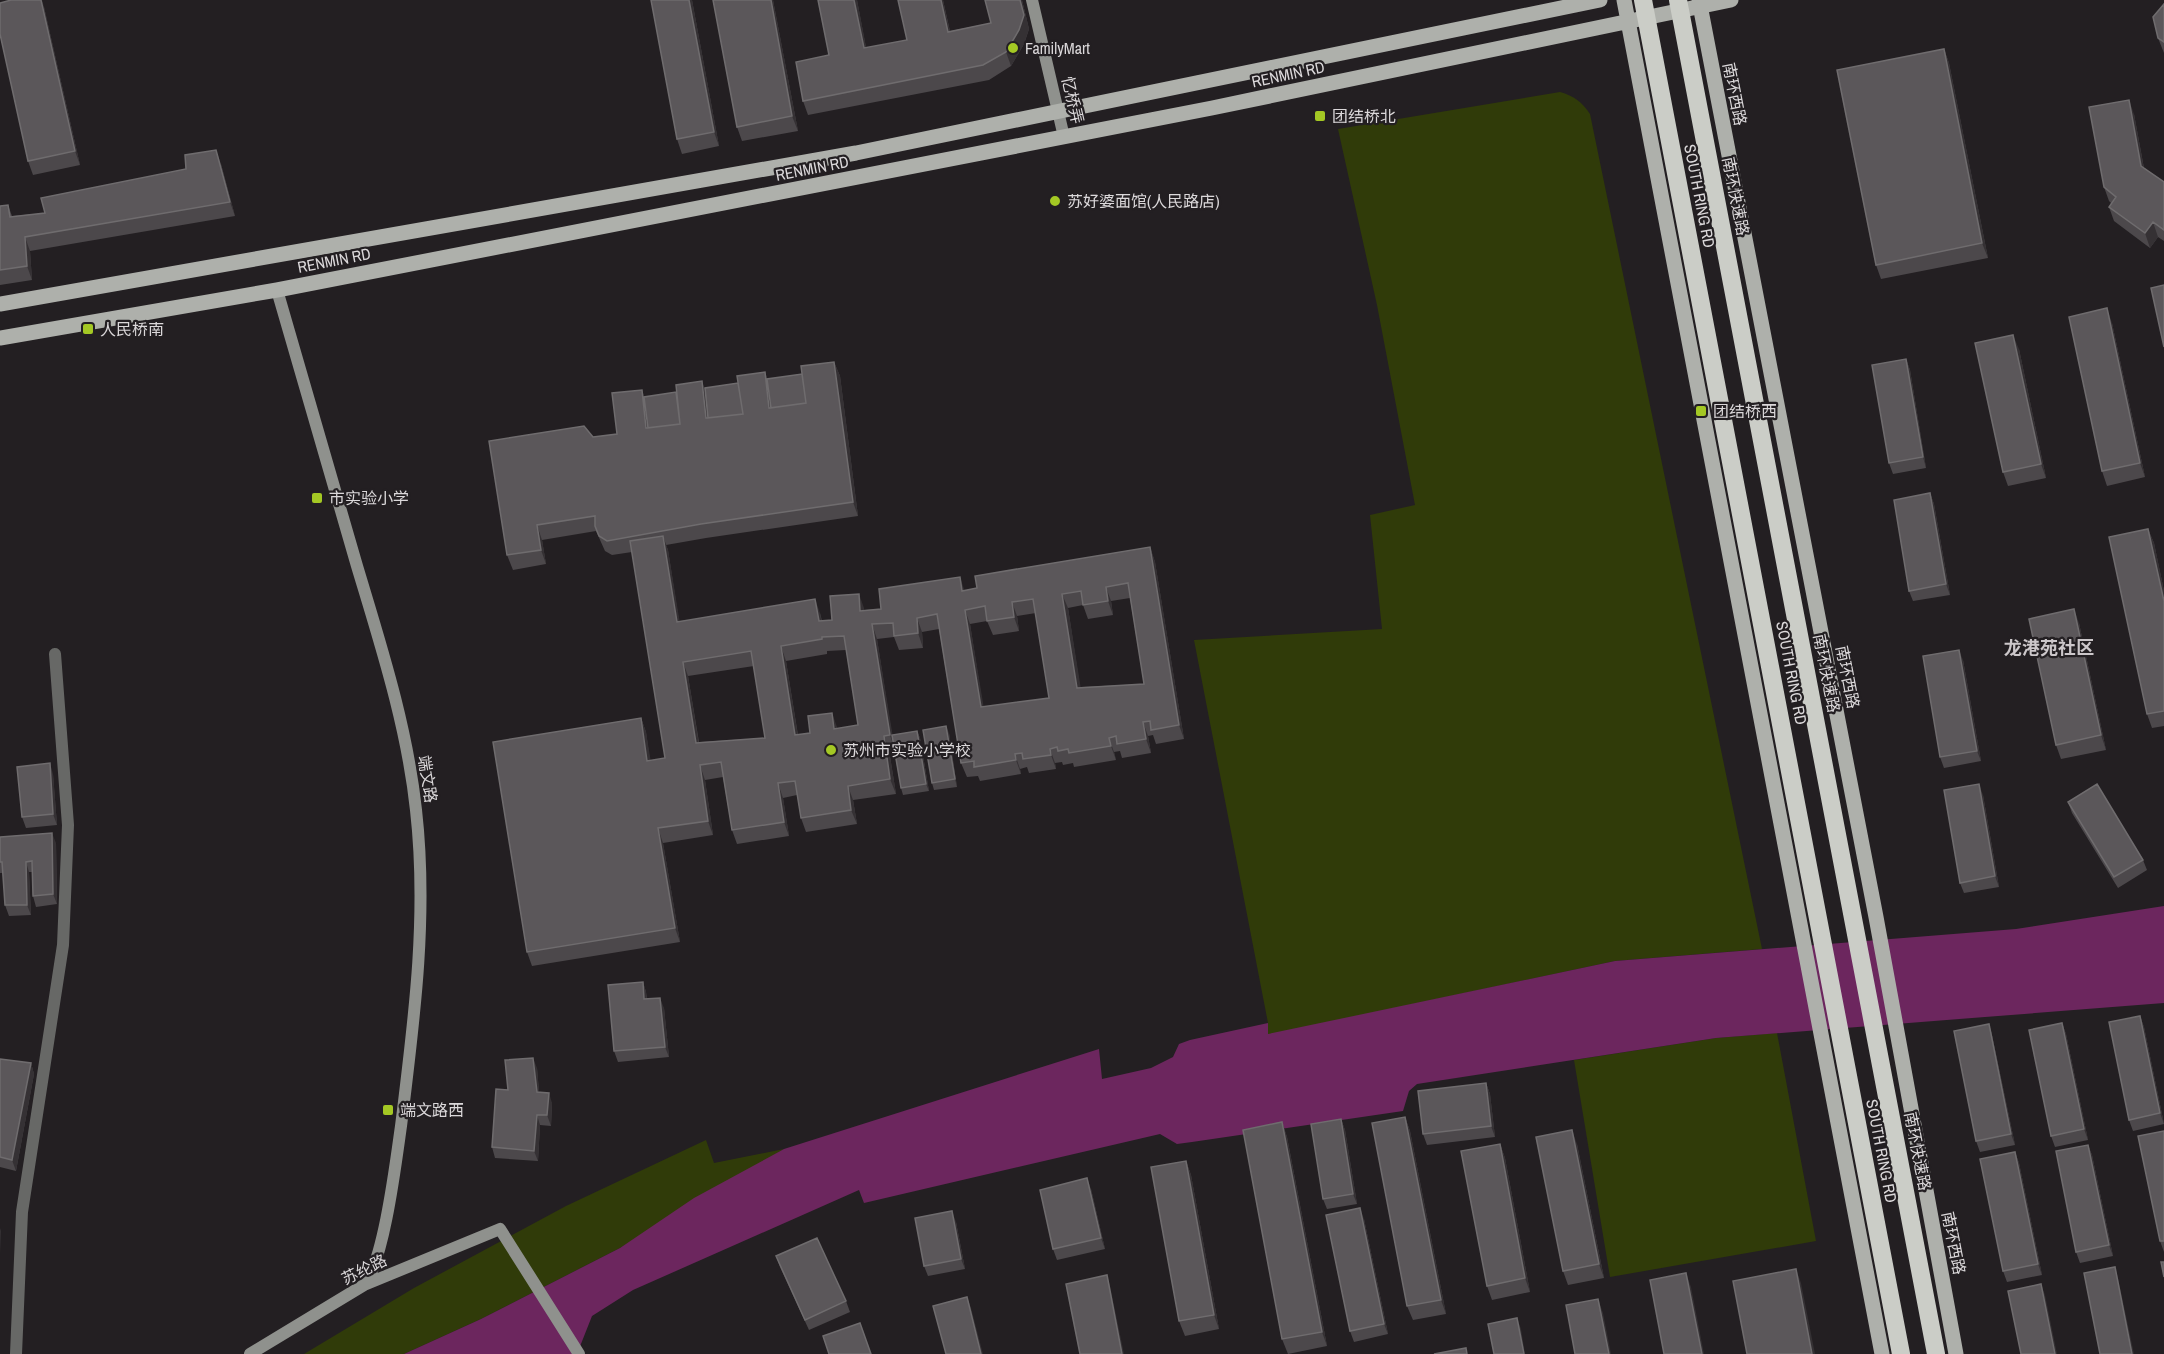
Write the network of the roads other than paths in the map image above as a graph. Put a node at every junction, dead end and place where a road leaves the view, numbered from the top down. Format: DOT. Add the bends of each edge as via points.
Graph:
graph roads {
  1 [pos="1032,0"];
  2 [pos="1600,0"];
  3 [pos="1624,0"];
  4 [pos="1642,0"];
  5 [pos="1678,0"];
  6 [pos="1731,0"];
  7 [pos="1699,4"];
  8 [pos="1628,22"];
  9 [pos="1059,112"];
  10 [pos="1064,137"];
  11 [pos="277,290"];
  12 [pos="0,304"];
  13 [pos="0,338"];
  14 [pos="55,654"];
  15 [pos="364,1285"];
  16 [pos="16,1354"];
  17 [pos="250,1354"];
  18 [pos="579,1354"];
  19 [pos="1882,1354"];
  20 [pos="1901,1354"];
  21 [pos="1936,1354"];
  22 [pos="1956,1354"];
  1 -- 9 [label="street, 忆桥弄"];
  2 -- 9 [label="main road, RENMIN RD"];
  3 -- 8 [label="main road"];
  4 -- 20 [label="highway, SOUTH RING RD, bridge"];
  5 -- 21 [label="highway, 南环快速路, bridge"];
  6 -- 7 [label="main road, RENMIN RD"];
  7 -- 8 [label="main road, RENMIN RD"];
  7 -- 22 [label="main road, 南环西路" via="1876,917"];
  8 -- 10 [label="main road, RENMIN RD"];
  8 -- 19 [label="main road"];
  9 -- 10 [label="street, 忆桥弄"];
  9 -- 12 [label="main road, RENMIN RD" via="856,153"];
  10 -- 11 [label="main road, RENMIN RD"];
  11 -- 13 [label="main road, RENMIN RD"];
  11 -- 15 [label="street, 端文路" via="397,703 416,810 421,892 414,1022 384,1224 371,1277"];
  14 -- 16 [label="street" via="68,825 63,945 22,1212"];
  15 -- 17 [label="street, 苏纶路"];
  15 -- 18 [label="street, 苏纶路" via="500,1229"];
}
